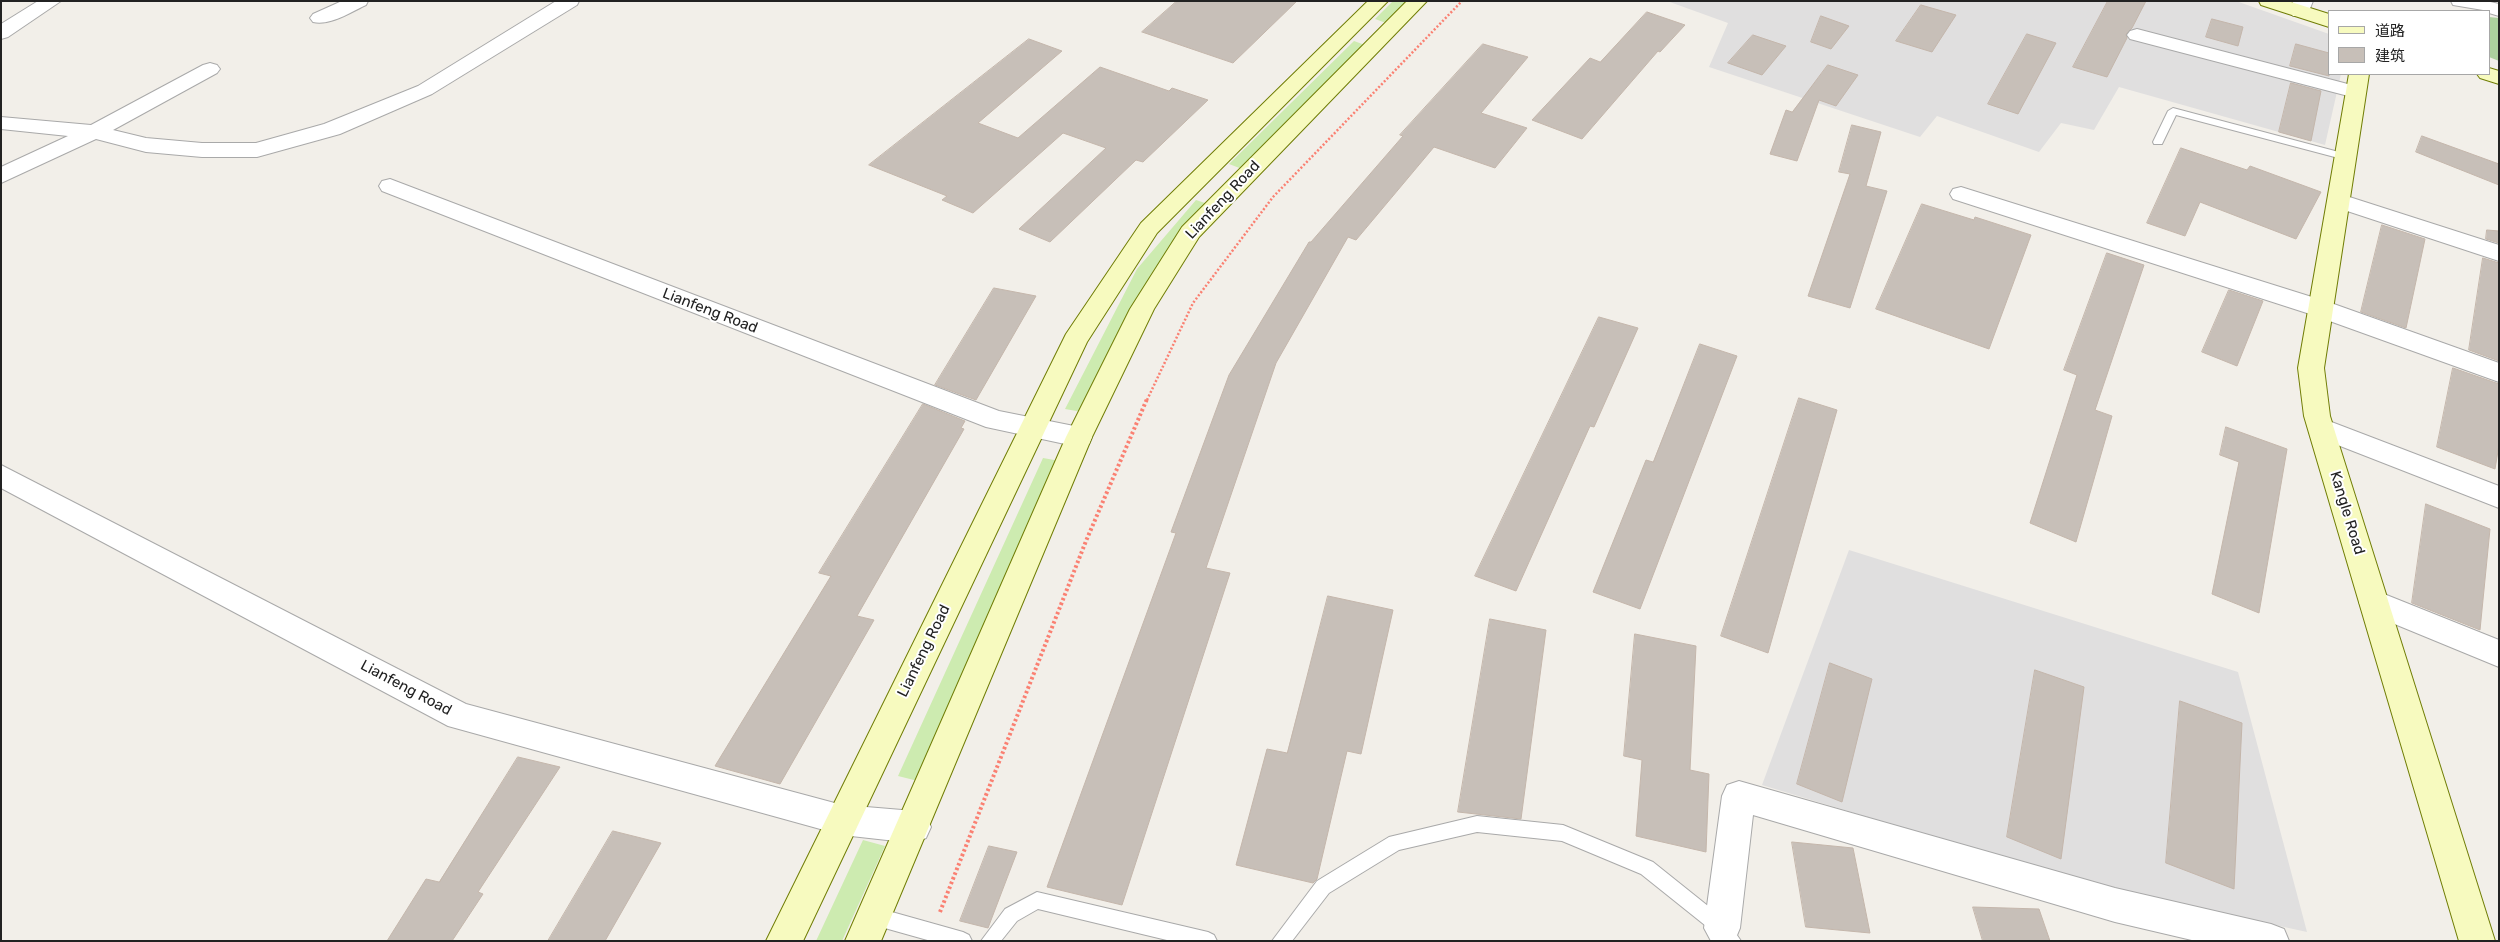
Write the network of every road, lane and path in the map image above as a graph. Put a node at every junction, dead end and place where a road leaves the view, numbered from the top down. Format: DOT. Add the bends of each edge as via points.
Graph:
graph roads {
  1 [pos="52,1"];
  2 [pos="359,1"];
  3 [pos="570,1"];
  4 [pos="1379,1"];
  5 [pos="1418,1"];
  6 [pos="1462,1"];
  7 [pos="2268,1"];
  8 [pos="2460,1"];
  9 [pos="2302,7"];
  10 [pos="2499,10"];
  11 [pos="320,18"];
  12 [pos="2328,20"];
  13 [pos="1,34"];
  14 [pos="2137,35"];
  15 [pos="210,69"];
  16 [pos="2358,83"];
  17 [pos="1,123"];
  18 [pos="94,132"];
  19 [pos="2158,142"];
  20 [pos="2346,158"];
  21 [pos="1,176"];
  22 [pos="390,186"];
  23 [pos="1961,194"];
  24 [pos="2340,201"];
  25 [pos="2499,253"];
  26 [pos="2322,309"];
  27 [pos="2499,373"];
  28 [pos="1033,428"];
  29 [pos="2321,428"];
  30 [pos="1080,437"];
  31 [pos="1,475"];
  32 [pos="2499,497"];
  33 [pos="2374,602"];
  34 [pos="2499,654"];
  35 [pos="842,820"];
  36 [pos="914,827"];
  37 [pos="868,928"];
  38 [pos="932,932"];
  39 [pos="1727,934"];
  40 [pos="784,941"];
  41 [pos="963,941"];
  42 [pos="990,941"];
  43 [pos="1208,941"];
  44 [pos="1281,941"];
  45 [pos="2271,941"];
  46 [pos="2477,941"];
  1 -- 13 [label="street"];
  2 -- 11 [label="street"];
  3 -- 18 [label="street" via="426,90 332,129 258,150 146,145"];
  4 -- 28 [label="main road, Lianfeng Road" via="1149,228 1075,340"];
  5 -- 30 [label="main road, Lianfeng Road" via="1190,232 1142,309"];
  6 -- 38 [label="path" via="1273,197 1194,303 1165,358 1086,541"];
  7 -- 9 [label="main road"];
  8 -- 10 [label="street"];
  9 -- 12 [label="main road"];
  14 -- 16 [label="street"];
  15 -- 18 [label="street"];
  16 -- 20 [label="main road, Kangle Road"];
  17 -- 18 [label="street"];
  18 -- 21 [label="street"];
  19 -- 20 [label="lane" via="2173,111"];
  20 -- 24 [label="main road, Kangle Road"];
  22 -- 28 [label="street, Lianfeng Road" via="995,420"];
  23 -- 26 [label="street"];
  24 -- 25 [label="street"];
  24 -- 26 [label="main road, Kangle Road"];
  26 -- 27 [label="street"];
  26 -- 29 [label="main road, Kangle Road" via="2311,368"];
  28 -- 30 [label="street, Lianfeng Road"];
  28 -- 35 [label="main road, Lianfeng Road"];
  29 -- 32 [label="street"];
  29 -- 33 [label="main road, Kangle Road"];
  30 -- 36 [label="main road, Lianfeng Road"];
  31 -- 35 [label="street, Lianfeng Road" via="459,716"];
  33 -- 34 [label="street"];
  33 -- 46 [label="main road, Kangle Road"];
  35 -- 36 [label="street, Lianfeng Road"];
  35 -- 40 [label="main road, Lianfeng Road"];
  36 -- 37 [label="main road, Lianfeng Road"];
  37 -- 38 [label="lane"];
  38 -- 41 [label="lane"];
  39 -- 44 [label="lane" via="1647,868 1563,833 1477,824 1395,843 1323,887"];
  39 -- 45 [label="street" via="1738,796 2115,905"];
  42 -- 43 [label="lane" via="1011,915 1038,900"];
}
